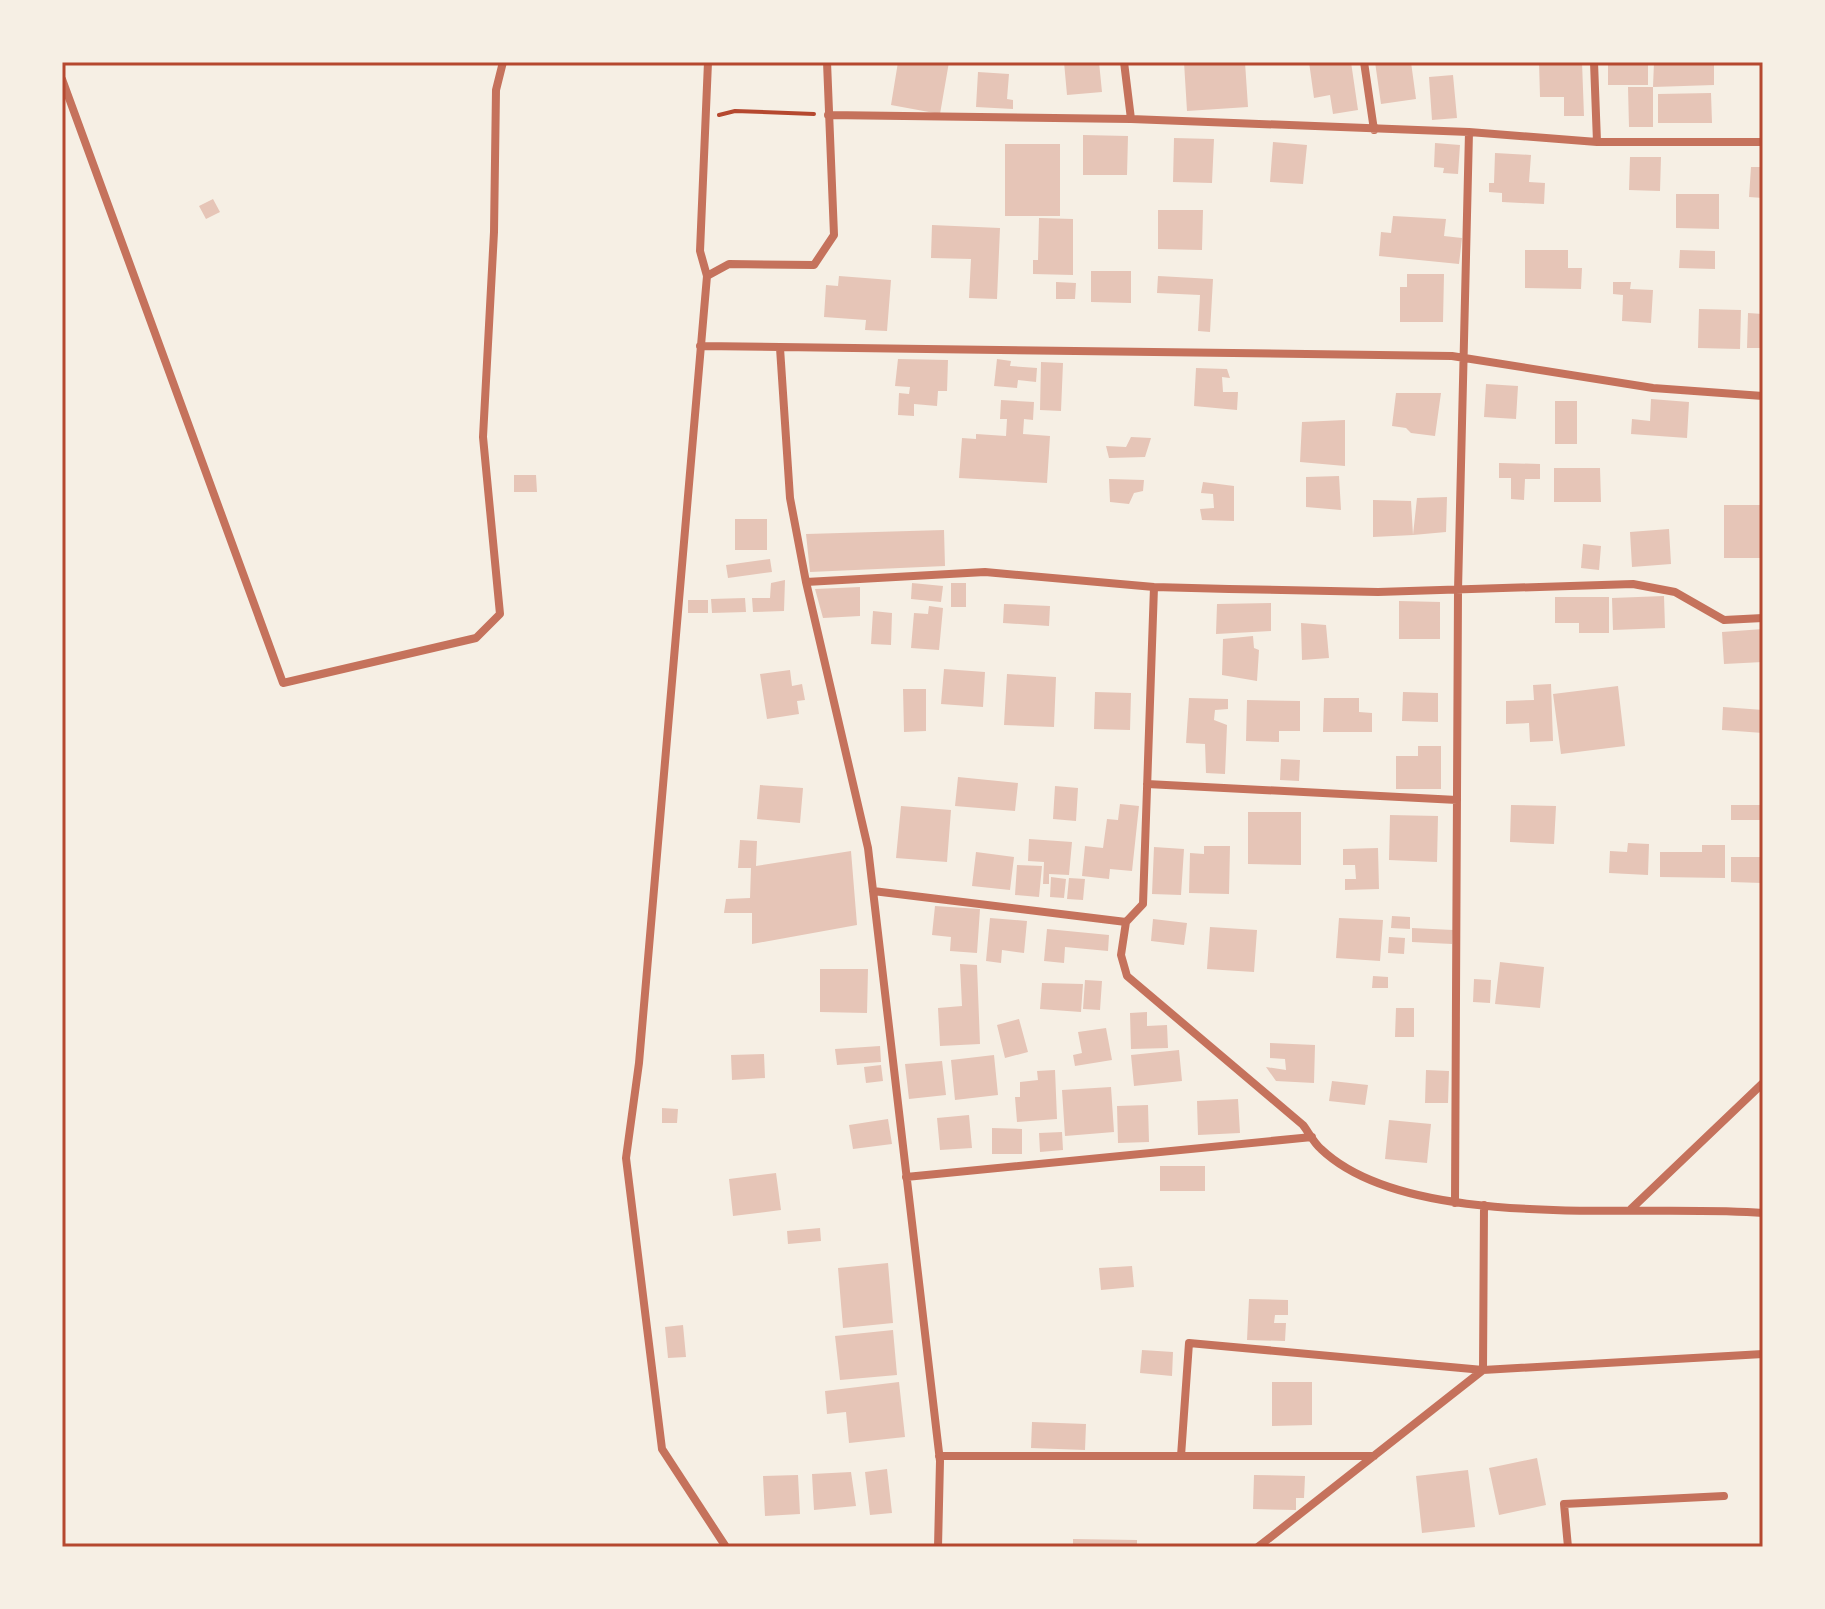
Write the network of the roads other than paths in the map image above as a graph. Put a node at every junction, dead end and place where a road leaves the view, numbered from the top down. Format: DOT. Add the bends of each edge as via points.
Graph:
graph roads {
  1 [pos="503,62"];
  2 [pos="708,62"];
  3 [pos="827,62"];
  4 [pos="1124,62"];
  5 [pos="1364,62"];
  6 [pos="1594,62"];
  7 [pos="62,79"];
  8 [pos="828,115"];
  9 [pos="1131,119"];
  10 [pos="1374,130"];
  11 [pos="1469,132"];
  12 [pos="1597,142"];
  13 [pos="1763,142"];
  14 [pos="707,276"];
  15 [pos="700,346"];
  16 [pos="780,348"];
  17 [pos="1463,358"];
  18 [pos="1763,396"];
  19 [pos="806,582"];
  20 [pos="1154,587"];
  21 [pos="1458,590"];
  22 [pos="1763,618"];
  23 [pos="1147,784"];
  24 [pos="1457,800"];
  25 [pos="873,891"];
  26 [pos="1126,922"];
  27 [pos="1763,1083"];
  28 [pos="1312,1137"];
  29 [pos="906,1177"];
  30 [pos="1455,1203"];
  31 [pos="1484,1205"];
  32 [pos="1630,1210"];
  33 [pos="1763,1213"];
  34 [pos="1763,1354"];
  35 [pos="1483,1370"];
  36 [pos="939,1456"];
  37 [pos="1181,1456"];
  38 [pos="1374,1456"];
  39 [pos="1724,1496"];
  40 [pos="726,1547"];
  41 [pos="938,1547"];
  42 [pos="1258,1547"];
  43 [pos="1568,1547"];
  1 -- 7 [label="street" via="496,90 483,437 500,614 476,638 283,683"];
  2 -- 14 [label="street" via="700,251"];
  3 -- 8 [label="street"];
  4 -- 9 [label="street"];
  5 -- 10 [label="street"];
  6 -- 12 [label="street"];
  8 -- 9 [label="street"];
  8 -- 14 [label="street" via="834,235 814,265 729,264"];
  9 -- 10 [label="street"];
  10 -- 11 [label="street"];
  11 -- 12 [label="street"];
  11 -- 17 [label="street"];
  12 -- 13 [label="street"];
  14 -- 15 [label="street"];
  15 -- 16 [label="street"];
  15 -- 40 [label="street" via="639,1063 626,1158 662,1449"];
  16 -- 17 [label="street"];
  16 -- 19 [label="street" via="790,498"];
  17 -- 18 [label="street" via="1653,388"];
  17 -- 21 [label="street"];
  19 -- 20 [label="street" via="985,572"];
  19 -- 25 [label="street" via="868,848"];
  20 -- 21 [label="street"];
  20 -- 23 [label="street"];
  21 -- 22 [label="street" via="1633,584 1675,592 1724,620"];
  21 -- 24 [label="street"];
  23 -- 24 [label="street"];
  23 -- 26 [label="street" via="1143,904"];
  24 -- 30 [label="street"];
  25 -- 26 [label="street"];
  25 -- 29 [label="street"];
  26 -- 28 [label="street" via="1121,955 1127,976"];
  27 -- 32 [label="street"];
  28 -- 29 [label="street"];
  28 -- 30 [label="street" via="1358,1174 1408,1194"];
  29 -- 36 [label="street"];
  30 -- 31 [label="street"];
  31 -- 32 [label="street"];
  31 -- 35 [label="street"];
  32 -- 33 [label="street"];
  34 -- 35 [label="street"];
  35 -- 37 [label="street" via="1189,1343"];
  35 -- 38 [label="street"];
  36 -- 37 [label="street"];
  36 -- 41 [label="street"];
  37 -- 38 [label="street"];
  38 -- 42 [label="street"];
  39 -- 43 [label="street" via="1564,1504"];
}
